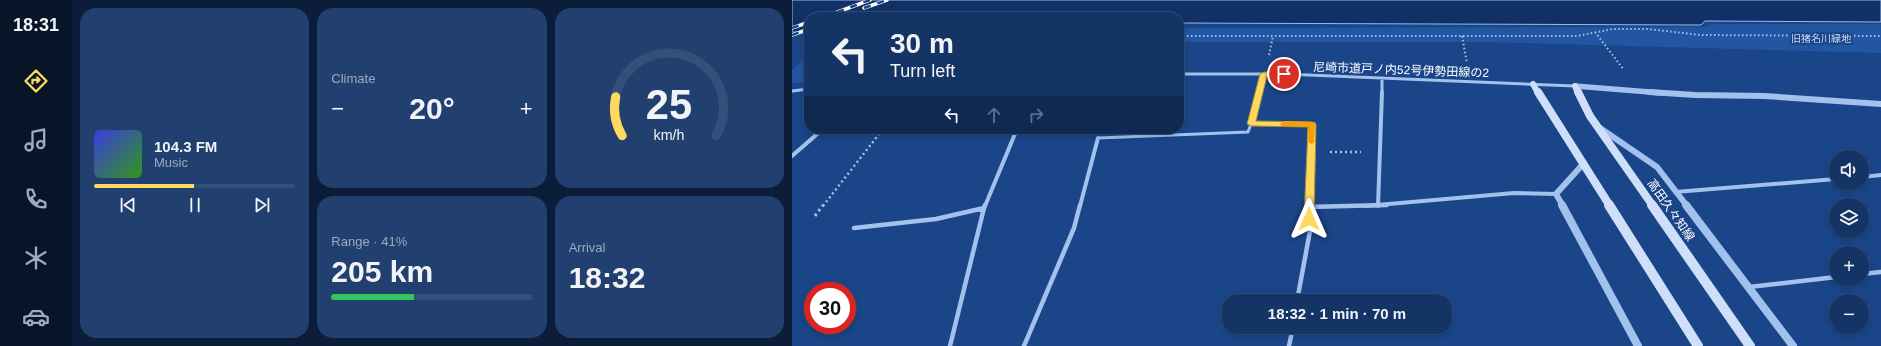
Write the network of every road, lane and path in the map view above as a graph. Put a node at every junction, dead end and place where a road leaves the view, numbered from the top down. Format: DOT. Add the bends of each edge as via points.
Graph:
graph roads {
  1 [pos="1595,32"];
  2 [pos="1184,36"];
  3 [pos="1462,36"];
  4 [pos="1881,36"];
  5 [pos="1184,74"];
  6 [pos="1264,74"];
  7 [pos="1382,78"];
  8 [pos="1471,82"];
  9 [pos="1533,84"];
  10 [pos="1575,86"];
  11 [pos="804,89"];
  12 [pos="792,91"];
  13 [pos="1639,91"];
  14 [pos="1881,104"];
  15 [pos="1251,124"];
  16 [pos="1598,127"];
  17 [pos="817,134"];
  18 [pos="879,134"];
  19 [pos="1015,134"];
  20 [pos="1098,138"];
  21 [pos="1381,151"];
  22 [pos="1311,153"];
  23 [pos="792,156"];
  24 [pos="1584,162"];
  25 [pos="1881,175"];
  26 [pos="1869,176"];
  27 [pos="1829,180"];
  28 [pos="1676,192"];
  29 [pos="1556,194"];
  30 [pos="1378,206"];
  31 [pos="1308,207"];
  32 [pos="984,208"];
  33 [pos="815,216"];
  34 [pos="854,228"];
  35 [pos="1881,272"];
  36 [pos="1869,273"];
  37 [pos="1829,278"];
  38 [pos="1748,288"];
  39 [pos="1298,294"];
  40 [pos="1292,334"];
  41 [pos="950,346"];
  42 [pos="1024,346"];
  43 [pos="1289,346"];
  44 [pos="1638,346"];
  45 [pos="1698,346"];
  46 [pos="1750,346"];
  47 [pos="1793,346"];
  1 -- 3 [label="path" via="1576,36"];
  1 -- 4 [label="path" via="1641,29 1701,35"];
  1 -- 13 [label="path"];
  2 -- 3 [label="path"];
  3 -- 8 [label="path"];
  5 -- 6 [label="street, 尼崎市道戸ノ内52号伊勢田線の2"];
  6 -- 7 [label="street, 尼崎市道戸ノ内52号伊勢田線の2"];
  6 -- 15 [label="street"];
  7 -- 8 [label="street, 尼崎市道戸ノ内52号伊勢田線の2"];
  7 -- 21 [label="street"];
  8 -- 9 [label="street, 尼崎市道戸ノ内52号伊勢田線の2"];
  9 -- 10 [label="street, 尼崎市道戸ノ内52号伊勢田線の2"];
  9 -- 24 [label="main road"];
  10 -- 13 [label="street"];
  10 -- 16 [label="main road, 高田久々知線"];
  11 -- 12 [label="street"];
  13 -- 14 [label="street"];
  15 -- 20 [label="lane" via="1248,132"];
  15 -- 22 [label="street" via="1312,124"];
  16 -- 28 [label="street" via="1657,167"];
  16 -- 46 [label="main road, 高田久々知線"];
  17 -- 23 [label="street"];
  18 -- 33 [label="path"];
  19 -- 32 [label="street"];
  20 -- 42 [label="street" via="1074,228"];
  21 -- 22 [label="path"];
  21 -- 30 [label="street"];
  22 -- 31 [label="street"];
  24 -- 29 [label="street"];
  24 -- 45 [label="main road"];
  25 -- 26 [label="street"];
  27 -- 28 [label="street"];
  28 -- 38 [label="street"];
  29 -- 30 [label="street" via="1514,193"];
  29 -- 44 [label="street"];
  30 -- 31 [label="street"];
  31 -- 39 [label="street" via="1310,230"];
  32 -- 34 [label="street" via="936,219"];
  32 -- 41 [label="street"];
  35 -- 36 [label="street"];
  37 -- 38 [label="street"];
  38 -- 47 [label="street"];
  40 -- 43 [label="street"];
}
